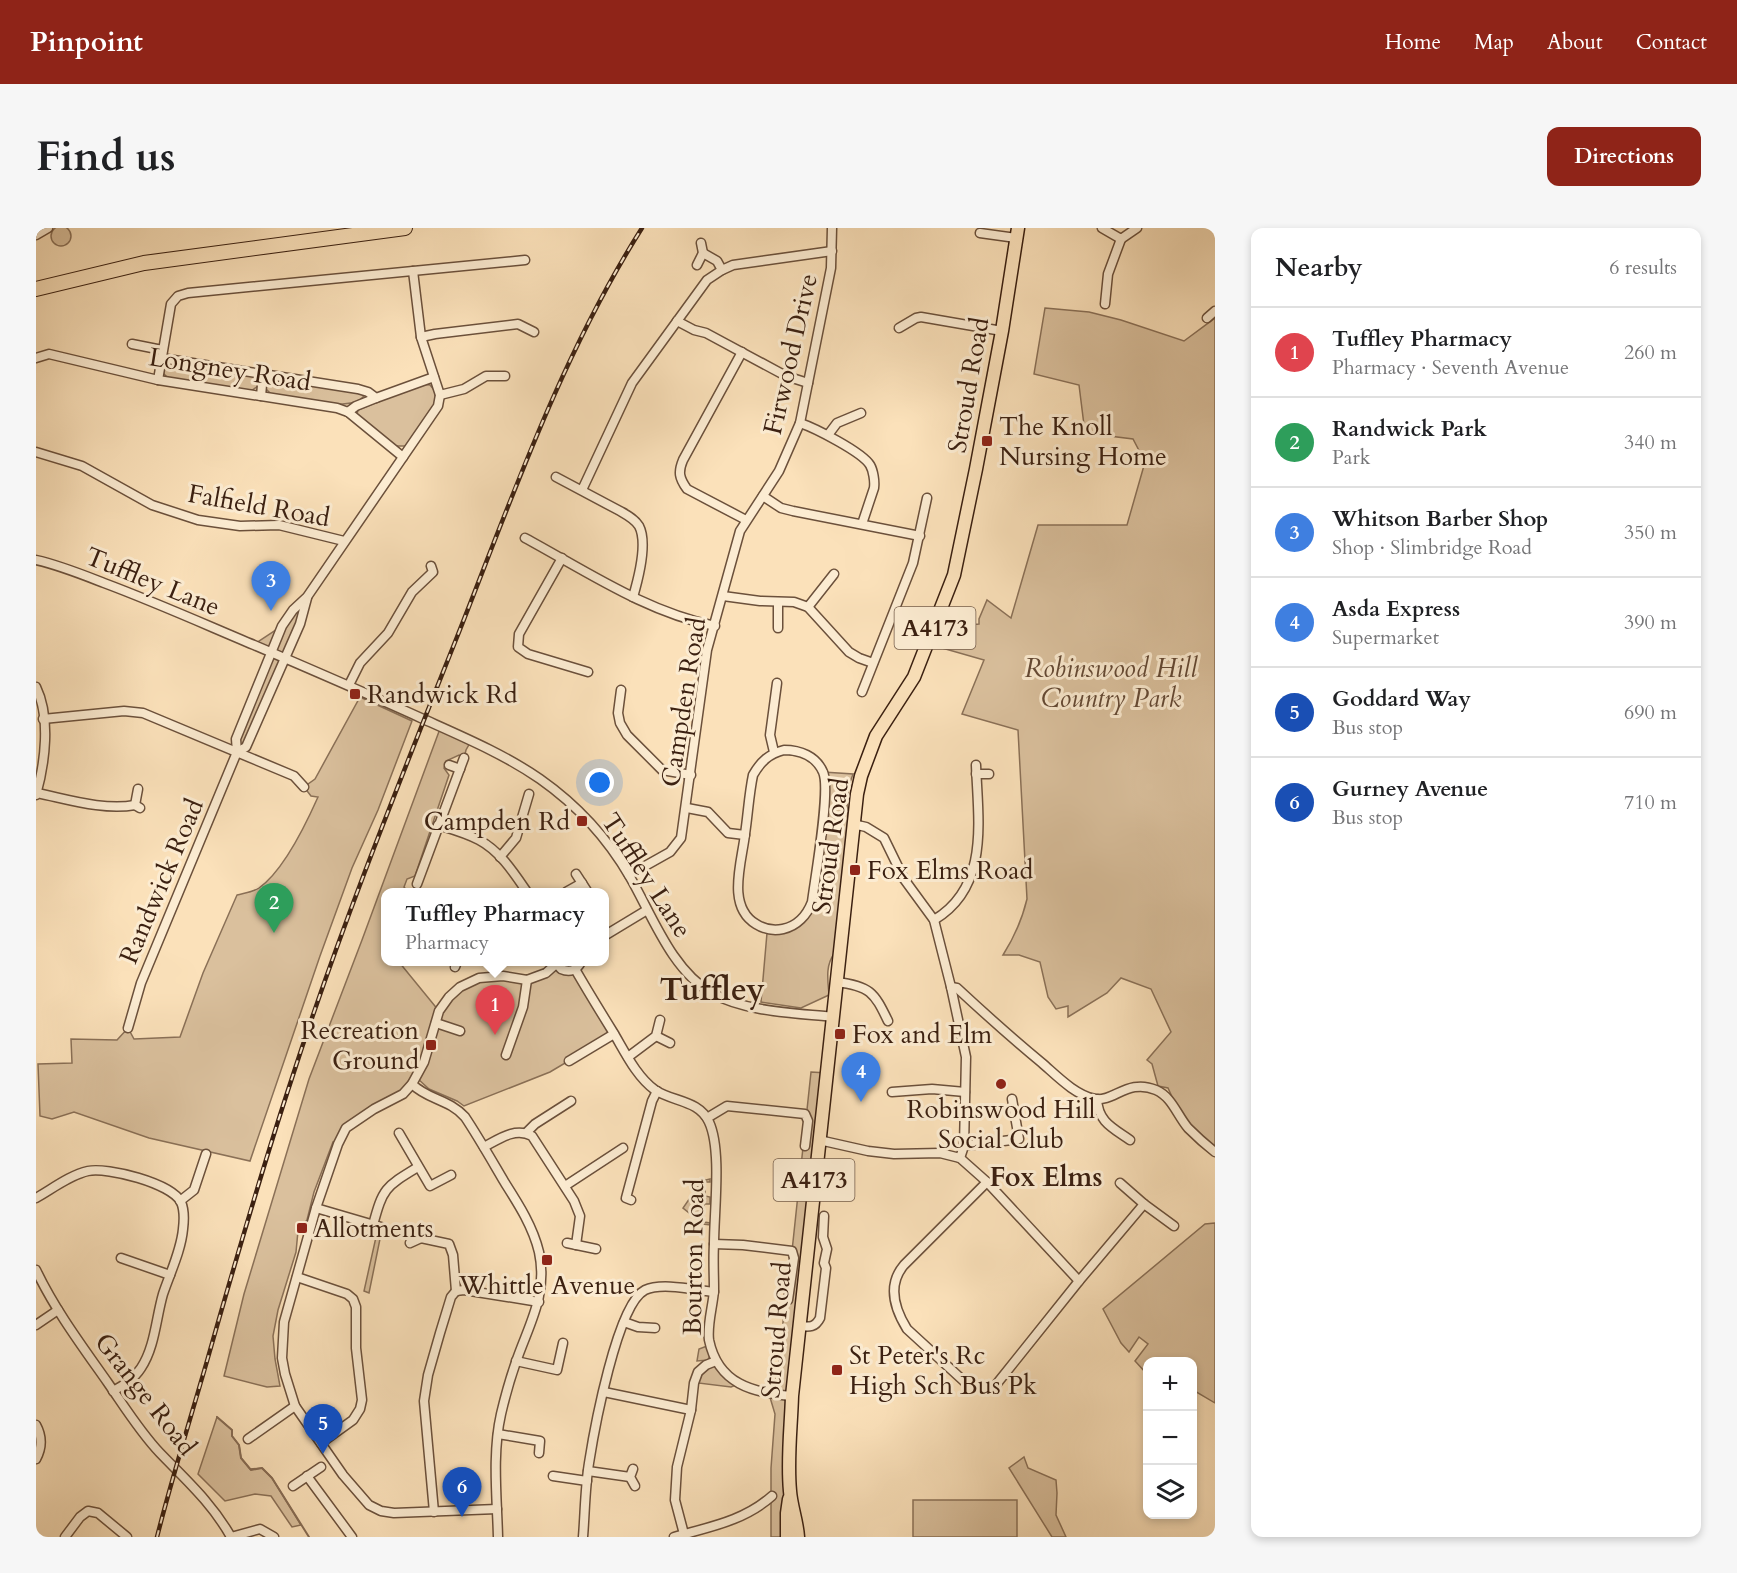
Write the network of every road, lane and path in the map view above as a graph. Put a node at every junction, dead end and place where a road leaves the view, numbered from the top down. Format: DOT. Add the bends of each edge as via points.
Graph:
graph roads {
  1 [pos="48,228"];
  2 [pos="405,228"];
  3 [pos="832,228"];
  4 [pos="1102,228"];
  5 [pos="1137,228"];
  6 [pos="1017,233"];
  7 [pos="980,234"];
  8 [pos="36,235"];
  9 [pos="1121,239"];
  10 [pos="701,243"];
  11 [pos="832,251"];
  12 [pos="703,253"];
  13 [pos="525,260"];
  14 [pos="697,264"];
  15 [pos="722,270"];
  16 [pos="413,271"];
  17 [pos="36,289"];
  18 [pos="1104,305"];
  19 [pos="1215,311"];
  20 [pos="1207,318"];
  21 [pos="677,321"];
  22 [pos="905,328"];
  23 [pos="1002,331"];
  24 [pos="534,332"];
  25 [pos="421,337"];
  26 [pos="132,344"];
  27 [pos="742,352"];
  28 [pos="162,354"];
  29 [pos="36,358"];
  30 [pos="264,375"];
  31 [pos="505,376"];
  32 [pos="434,377"];
  33 [pos="158,380"];
  34 [pos="808,383"];
  35 [pos="261,396"];
  36 [pos="376,398"];
  37 [pos="440,398"];
  38 [pos="348,412"];
  39 [pos="859,415"];
  40 [pos="800,423"];
  41 [pos="828,435"];
  42 [pos="36,452"];
  43 [pos="403,457"];
  44 [pos="556,477"];
  45 [pos="582,490"];
  46 [pos="763,496"];
  47 [pos="927,498"];
  48 [pos="915,508"];
  49 [pos="925,510"];
  50 [pos="749,517"];
  51 [pos="862,524"];
  52 [pos="920,536"];
  53 [pos="525,538"];
  54 [pos="344,541"];
  55 [pos="562,558"];
  56 [pos="36,560"];
  57 [pos="435,571"];
  58 [pos="834,574"];
  59 [pos="723,596"];
  60 [pos="307,597"];
  61 [pos="633,597"];
  62 [pos="778,602"];
  63 [pos="808,607"];
  64 [pos="715,626"];
  65 [pos="778,628"];
  66 [pos="272,653"];
  67 [pos="284,658"];
  68 [pos="873,663"];
  69 [pos="588,672"];
  70 [pos="777,683"];
  71 [pos="349,685"];
  72 [pos="36,687"];
  73 [pos="621,690"];
  74 [pos="862,692"];
  75 [pos="44,719"];
  76 [pos="237,752"];
  77 [pos="774,752"];
  78 [pos="464,758"];
  79 [pos="449,765"];
  80 [pos="976,765"];
  81 [pos="460,769"];
  82 [pos="976,774"];
  83 [pos="989,774"];
  84 [pos="691,775"];
  85 [pos="304,788"];
  86 [pos="37,789"];
  87 [pos="138,789"];
  88 [pos="529,794"];
  89 [pos="687,808"];
  90 [pos="853,824"];
  91 [pos="438,825"];
  92 [pos="745,835"];
  93 [pos="500,856"];
  94 [pos="576,874"];
  95 [pos="629,875"];
  96 [pos="582,883"];
  97 [pos="417,884"];
  98 [pos="522,888"];
  99 [pos="573,888"];
  100 [pos="585,888"];
  101 [pos="648,910"];
  102 [pos="934,920"];
  103 [pos="609,933"];
  104 [pos="552,966"];
  105 [pos="559,966"];
  106 [pos="577,966"];
  107 [pos="574,969"];
  108 [pos="527,980"];
  109 [pos="836,982"];
  110 [pos="951,987"];
  111 [pos="833,1017"];
  112 [pos="888,1017"];
  113 [pos="660,1020"];
  114 [pos="436,1023"];
  115 [pos="128,1028"];
  116 [pos="460,1031"];
  117 [pos="614,1034"];
  118 [pos="656,1036"];
  119 [pos="670,1043"];
  120 [pos="506,1055"];
  121 [pos="628,1058"];
  122 [pos="569,1061"];
  123 [pos="412,1084"];
  124 [pos="657,1091"];
  125 [pos="892,1092"];
  126 [pos="965,1092"];
  127 [pos="1012,1099"];
  128 [pos="1097,1099"];
  129 [pos="564,1101"];
  130 [pos="707,1118"];
  131 [pos="399,1133"];
  132 [pos="526,1133"];
  133 [pos="819,1140"];
  134 [pos="1130,1140"];
  135 [pos="805,1146"];
  136 [pos="964,1146"];
  137 [pos="484,1147"];
  138 [pos="623,1148"];
  139 [pos="1215,1152"];
  140 [pos="204,1158"];
  141 [pos="960,1158"];
  142 [pos="418,1167"];
  143 [pos="451,1176"];
  144 [pos="987,1182"];
  145 [pos="1120,1183"];
  146 [pos="565,1186"];
  147 [pos="36,1198"];
  148 [pos="631,1200"];
  149 [pos="180,1201"];
  150 [pos="1144,1204"];
  151 [pos="316,1208"];
  152 [pos="824,1216"];
  153 [pos="1174,1226"];
  154 [pos="410,1243"];
  155 [pos="714,1244"];
  156 [pos="596,1249"];
  157 [pos="121,1258"];
  158 [pos="806,1259"];
  159 [pos="824,1263"];
  160 [pos="36,1270"];
  161 [pos="170,1275"];
  162 [pos="297,1277"];
  163 [pos="1079,1281"];
  164 [pos="456,1291"];
  165 [pos="714,1292"];
  166 [pos="788,1300"];
  167 [pos="539,1302"];
  168 [pos="58,1310"];
  169 [pos="624,1322"];
  170 [pos="36,1325"];
  171 [pos="799,1326"];
  172 [pos="658,1327"];
  173 [pos="563,1342"];
  174 [pos="516,1361"];
  175 [pos="717,1361"];
  176 [pos="113,1390"];
  177 [pos="604,1392"];
  178 [pos="792,1396"];
  179 [pos="296,1406"];
  180 [pos="691,1410"];
  181 [pos="36,1425"];
  182 [pos="498,1434"];
  183 [pos="248,1440"];
  184 [pos="321,1443"];
  185 [pos="539,1453"];
  186 [pos="36,1459"];
  187 [pos="321,1467"];
  188 [pos="588,1471"];
  189 [pos="307,1476"];
  190 [pos="553,1476"];
  191 [pos="587,1481"];
  192 [pos="293,1486"];
  193 [pos="635,1486"];
  194 [pos="790,1495"];
  195 [pos="772,1496"];
  196 [pos="497,1509"];
  197 [pos="434,1512"];
  198 [pos="684,1534"];
  199 [pos="65,1537"];
  200 [pos="127,1537"];
  201 [pos="231,1537"];
  202 [pos="274,1537"];
  203 [pos="352,1537"];
  204 [pos="498,1537"];
  205 [pos="583,1537"];
  206 [pos="674,1537"];
  207 [pos="788,1537"];
  208 [pos="798,1537"];
  1 -- 8 [label="street"];
  2 -- 17 [label="highway" via="144,263"];
  3 -- 11 [label="street, Firwood Drive"];
  4 -- 9 [label="street"];
  5 -- 9 [label="street"];
  6 -- 7 [label="street"];
  6 -- 23 [label="main road, Stroud Road / A4173"];
  9 -- 18 [label="street" via="1108,274"];
  10 -- 12 [label="street"];
  11 -- 15 [label="street" via="743,263"];
  11 -- 34 [label="street, Firwood Drive"];
  12 -- 14 [label="street"];
  12 -- 15 [label="street" via="717,261"];
  13 -- 16 [label="street"];
  15 -- 21 [label="street" via="707,280"];
  16 -- 25 [label="street"];
  16 -- 28 [label="street" via="178,296 171,303"];
  19 -- 20 [label="street"];
  21 -- 27 [label="street"];
  21 -- 45 [label="street" via="632,383"];
  22 -- 23 [label="street" via="921,317"];
  23 -- 90 [label="main road, Stroud Road / A4173" via="954,575 914,677 876,736 857,794"];
  24 -- 25 [label="street" via="518,324"];
  25 -- 32 [label="street"];
  26 -- 28 [label="street"];
  27 -- 34 [label="street" via="786,376"];
  27 -- 50 [label="street" via="679,470 687,489"];
  28 -- 30 [label="street"];
  28 -- 33 [label="street"];
  29 -- 33 [label="street, Longney Road" via="49,354"];
  30 -- 35 [label="street"];
  30 -- 36 [label="street" via="358,389"];
  31 -- 37 [label="street" via="486,376"];
  32 -- 36 [label="street"];
  32 -- 37 [label="street"];
  33 -- 35 [label="street, Longney Road"];
  34 -- 40 [label="street, Firwood Drive"];
  35 -- 38 [label="street, Longney Road"];
  36 -- 38 [label="street"];
  37 -- 43 [label="street"];
  38 -- 43 [label="street, Longney Road"];
  39 -- 41 [label="street" via="833,425"];
  40 -- 41 [label="street"];
  40 -- 46 [label="street, Firwood Drive" via="790,450"];
  41 -- 51 [label="street" via="870,466 874,488"];
  42 -- 54 [label="street, Falfield Road" via="82,466 152,505 198,520 240,526 279,525"];
  43 -- 54 [label="street"];
  44 -- 45 [label="street"];
  45 -- 61 [label="street" via="631,517 639,526 641,558"];
  46 -- 50 [label="street, Firwood Drive"];
  46 -- 51 [label="street" via="781,508"];
  47 -- 49 [label="street"];
  48 -- 49 [label="street"];
  49 -- 52 [label="street"];
  50 -- 59 [label="street, Campden Road" via="735,544"];
  51 -- 52 [label="street"];
  52 -- 68 [label="street"];
  53 -- 55 [label="street"];
  54 -- 60 [label="street"];
  55 -- 61 [label="street"];
  55 -- 69 [label="street" via="519,634 518,647 528,654"];
  56 -- 66 [label="street, Tuffley Lane" via="146,599"];
  57 -- 71 [label="street" via="412,592 388,633 360,663"];
  58 -- 63 [label="street"];
  59 -- 62 [label="street"];
  59 -- 64 [label="street, Campden Road"];
  60 -- 66 [label="street, Randwick Road" via="287,618"];
  60 -- 67 [label="street, Randwick Road"];
  61 -- 64 [label="street"];
  62 -- 63 [label="street"];
  62 -- 65 [label="street"];
  63 -- 68 [label="street" via="849,652"];
  64 -- 84 [label="street, Campden Road" via="707,650"];
  66 -- 67 [label="street, Tuffley Lane"];
  66 -- 76 [label="street, Randwick Road" via="236,739"];
  67 -- 71 [label="street, Tuffley Lane"];
  67 -- 76 [label="street, Randwick Road" via="246,747"];
  68 -- 74 [label="street"];
  70 -- 77 [label="street" via="770,735"];
  71 -- 95 [label="street, Tuffley Lane" via="471,741 539,778 592,824"];
  72 -- 75 [label="street"];
  73 -- 84 [label="street" via="618,712 627,735 662,771"];
  75 -- 76 [label="street" via="124,711 143,713"];
  75 -- 86 [label="street" via="44,759"];
  76 -- 85 [label="street" via="294,776"];
  76 -- 115 [label="street, Randwick Road" via="141,983"];
  77 -- 92 [label="street" via="758,765 753,775"];
  77 -- 92 [label="street" via="793,750 811,757 825,781 812,902 795,925 768,929 744,912 738,893"];
  78 -- 81 [label="street"];
  79 -- 81 [label="street"];
  80 -- 82 [label="street"];
  81 -- 91 [label="street"];
  82 -- 83 [label="street"];
  82 -- 102 [label="street" via="977,857 964,891 952,907"];
  84 -- 89 [label="street, Campden Road"];
  86 -- 87 [label="street" via="105,806 125,807 138,806"];
  88 -- 93 [label="street" via="516,838"];
  89 -- 92 [label="street" via="708,812 728,833"];
  89 -- 95 [label="street, Campden Road" via="675,848"];
  90 -- 102 [label="street" via="884,838 904,879"];
  90 -- 109 [label="main road, Stroud Road / A4173"];
  91 -- 93 [label="street" via="477,838"];
  91 -- 97 [label="street"];
  93 -- 98 [label="street"];
  94 -- 96 [label="street"];
  95 -- 101 [label="street, Tuffley Lane"];
  96 -- 99 [label="street"];
  96 -- 100 [label="street"];
  101 -- 103 [label="street"];
  101 -- 111 [label="street, Tuffley Lane" via="677,961 711,993 731,1003"];
  102 -- 110 [label="street"];
  104 -- 108 [label="street" via="546,973"];
  105 -- 107 [label="street" via="565,971"];
  106 -- 107 [label="street"];
  107 -- 117 [label="street"];
  108 -- 114 [label="street" via="491,976 470,981 449,997"];
  108 -- 120 [label="street" via="523,1007"];
  109 -- 111 [label="main road, Stroud Road / A4173"];
  109 -- 112 [label="street" via="876,996"];
  110 -- 126 [label="street" via="966,1057"];
  110 -- 128 [label="street" via="957,987 1062,1080 1085,1096"];
  111 -- 133 [label="main road, Stroud Road / A4173"];
  113 -- 118 [label="street"];
  114 -- 116 [label="street"];
  114 -- 123 [label="street" via="424,1062"];
  117 -- 121 [label="street"];
  117 -- 122 [label="street"];
  118 -- 119 [label="street"];
  118 -- 121 [label="street"];
  121 -- 124 [label="street" via="645,1082"];
  123 -- 137 [label="street" via="420,1092 458,1109"];
  123 -- 151 [label="street" via="403,1094 346,1128"];
  124 -- 130 [label="street" via="690,1104"];
  124 -- 148 [label="street" via="626,1198"];
  125 -- 126 [label="street"];
  126 -- 136 [label="street"];
  127 -- 136 [label="street" via="1019,1139"];
  128 -- 134 [label="street" via="1103,1120"];
  128 -- 139 [label="street" via="1133,1086 1156,1090"];
  129 -- 132 [label="street"];
  130 -- 135 [label="street" via="728,1106 805,1114"];
  130 -- 155 [label="street, Bourton Road" via="714,1138"];
  131 -- 142 [label="street"];
  132 -- 137 [label="street" via="512,1133"];
  132 -- 146 [label="street" via="532,1136"];
  133 -- 141 [label="street" via="868,1151 940,1153"];
  133 -- 158 [label="main road, Stroud Road / A4173"];
  136 -- 141 [label="street"];
  137 -- 167 [label="street" via="536,1241 541,1273"];
  138 -- 146 [label="street"];
  140 -- 149 [label="street" via="194,1190"];
  141 -- 144 [label="street"];
  142 -- 143 [label="street" via="430,1186"];
  142 -- 151 [label="street" via="392,1183 381,1197 377,1226"];
  144 -- 163 [label="street"];
  144 -- 163 [label="street" via="898,1271 892,1286 907,1329 967,1384 975,1389 990,1389"];
  145 -- 150 [label="street"];
  146 -- 156 [label="street" via="580,1216 572,1244"];
  147 -- 149 [label="street" via="82,1173 99,1170 162,1187"];
  149 -- 161 [label="street" via="183,1229"];
  150 -- 153 [label="street"];
  150 -- 163 [label="street"];
  151 -- 162 [label="street"];
  152 -- 159 [label="street"];
  154 -- 164 [label="street" via="421,1238 448,1245 453,1255"];
  155 -- 165 [label="street, Bourton Road"];
  155 -- 166 [label="street" via="792,1251"];
  157 -- 161 [label="street"];
  158 -- 159 [label="street"];
  158 -- 171 [label="main road, Stroud Road / A4173"];
  159 -- 171 [label="street" via="820,1318 812,1327"];
  160 -- 168 [label="street, Grange Road"];
  161 -- 176 [label="street" via="142,1367"];
  162 -- 179 [label="street" via="284,1322 282,1358"];
  162 -- 184 [label="street" via="347,1294 356,1307 360,1409 353,1420"];
  164 -- 167 [label="street"];
  164 -- 197 [label="street" via="440,1333 424,1401"];
  165 -- 169 [label="street" via="655,1287 643,1291"];
  165 -- 175 [label="street, Bourton Road" via="709,1338"];
  167 -- 174 [label="street"];
  168 -- 170 [label="street"];
  168 -- 176 [label="street, Grange Road"];
  169 -- 172 [label="street"];
  169 -- 177 [label="street"];
  171 -- 178 [label="main road, Stroud Road / A4173"];
  173 -- 174 [label="street" via="557,1370"];
  174 -- 182 [label="street"];
  175 -- 178 [label="street, Bourton Road" via="748,1389"];
  175 -- 180 [label="street" via="698,1372"];
  176 -- 201 [label="street, Grange Road" via="160,1454 198,1490"];
  177 -- 180 [label="street"];
  177 -- 188 [label="street"];
  178 -- 194 [label="main road, Stroud Road / A4173"];
  179 -- 183 [label="street"];
  179 -- 184 [label="street"];
  180 -- 198 [label="street" via="675,1480 675,1500"];
  181 -- 186 [label="street" via="41,1436"];
  182 -- 185 [label="street" via="540,1441"];
  182 -- 196 [label="street"];
  184 -- 197 [label="street" via="369,1505 386,1512"];
  187 -- 189 [label="street"];
  188 -- 191 [label="street"];
  188 -- 193 [label="street" via="632,1473"];
  189 -- 192 [label="street"];
  189 -- 203 [label="street"];
  190 -- 191 [label="street"];
  191 -- 205 [label="street"];
  194 -- 207 [label="main road, Stroud Road / A4173"];
  194 -- 208 [label="main road, Stroud Road / A4173"];
  195 -- 198 [label="street" via="742,1516"];
  196 -- 197 [label="street"];
  196 -- 204 [label="street"];
  198 -- 206 [label="street"];
  199 -- 200 [label="street" via="88,1511 98,1513"];
  201 -- 202 [label="street" via="260,1529"];
}
